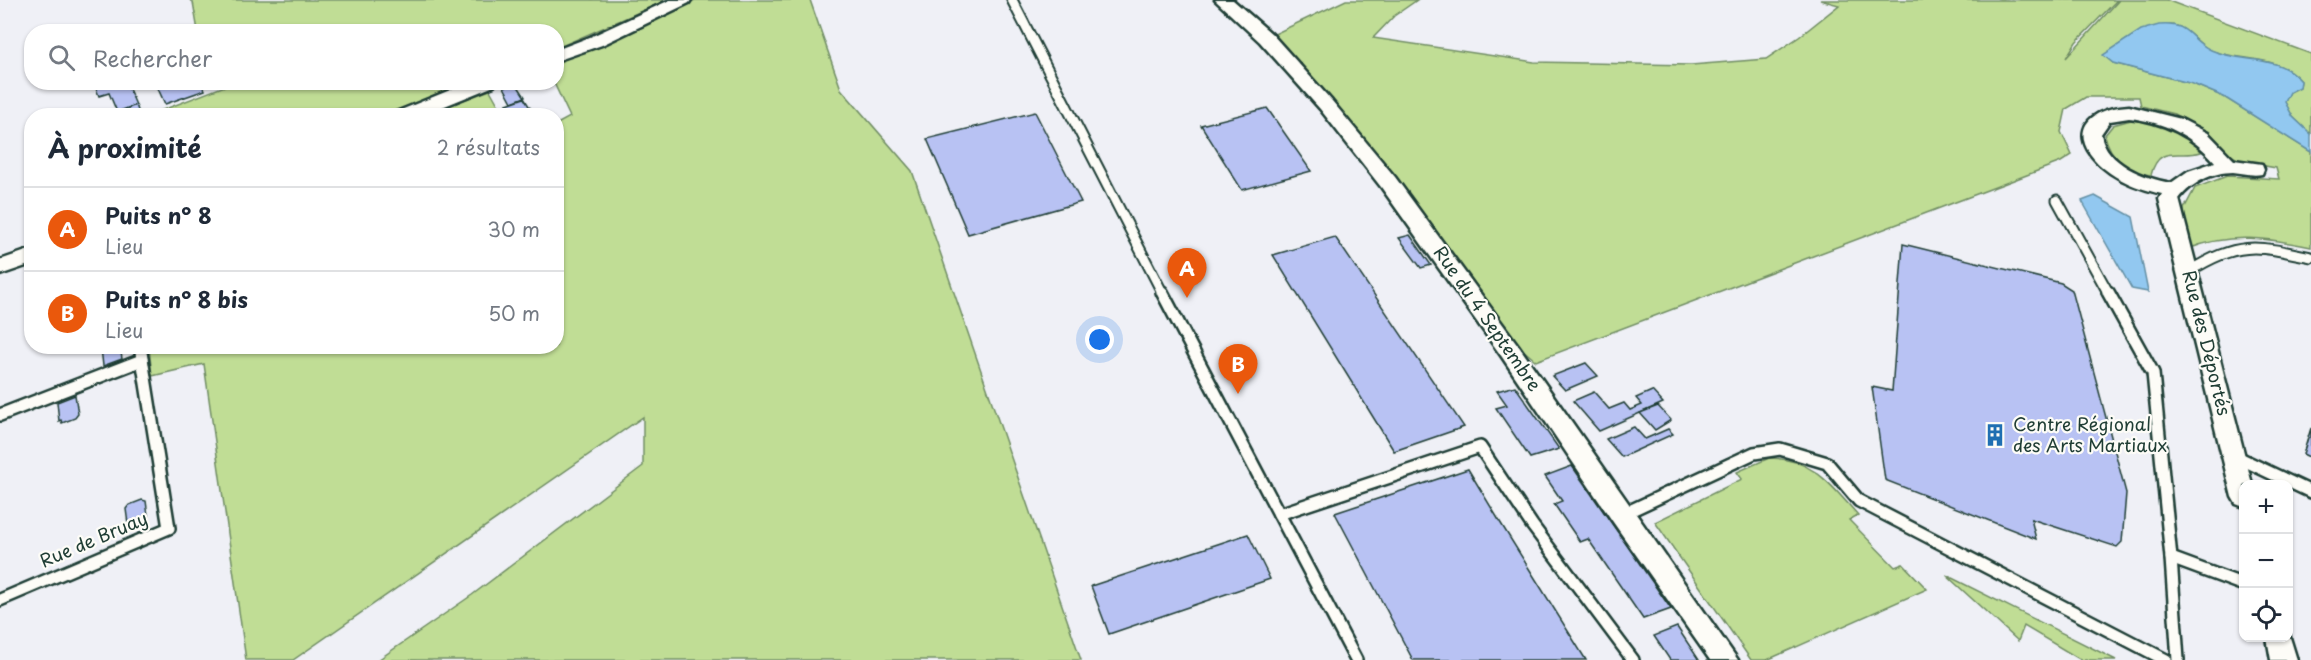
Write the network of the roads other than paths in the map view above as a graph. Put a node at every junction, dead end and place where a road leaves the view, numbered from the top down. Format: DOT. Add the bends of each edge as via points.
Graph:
graph roads {
  1 [pos="683,0"];
  2 [pos="1012,0"];
  3 [pos="1223,0"];
  4 [pos="564,53"];
  5 [pos="468,90"];
  6 [pos="422,108"];
  7 [pos="2229,166"];
  8 [pos="2255,169"];
  9 [pos="2173,190"];
  10 [pos="2057,200"];
  11 [pos="2311,257"];
  12 [pos="24,259"];
  13 [pos="0,268"];
  14 [pos="2188,272"];
  15 [pos="141,354"];
  16 [pos="142,360"];
  17 [pos="0,415"];
  18 [pos="2234,456"];
  19 [pos="2240,480"];
  20 [pos="2311,492"];
  21 [pos="1279,514"];
  22 [pos="1621,514"];
  23 [pos="2171,558"];
  24 [pos="2239,583"];
  25 [pos="0,600"];
  26 [pos="2279,642"];
  27 [pos="1356,660"];
  28 [pos="1633,660"];
  29 [pos="1725,660"];
  30 [pos="2166,660"];
  31 [pos="2178,660"];
  32 [pos="2284,660"];
  1 -- 4 [label="street"];
  2 -- 21 [label="lane"];
  3 -- 22 [label="street, Rue du 4 Septembre" via="1266,38 1388,182"];
  5 -- 6 [label="street"];
  7 -- 8 [label="street"];
  7 -- 9 [label="street" via="2192,178"];
  7 -- 9 [label="street" via="2196,133 2157,116 2119,113 2095,124 2093,140 2104,159 2142,183"];
  9 -- 14 [label="street, Rue des Déportés" via="2169,199"];
  10 -- 23 [label="lane" via="2153,373"];
  11 -- 14 [label="lane" via="2256,245 2238,247 2213,255"];
  12 -- 13 [label="street"];
  14 -- 18 [label="street, Rue des Déportés"];
  15 -- 16 [label="lane"];
  16 -- 17 [label="lane"];
  16 -- 25 [label="lane, Rue de Bruay" via="169,528"];
  18 -- 19 [label="street, Rue des Déportés"];
  18 -- 20 [label="lane"];
  21 -- 27 [label="lane"];
  21 -- 28 [label="lane" via="1480,447 1532,525"];
  22 -- 29 [label="street, Rue du 4 Septembre"];
  22 -- 30 [label="lane" via="1754,453 1780,449 1827,463 1859,501"];
  23 -- 24 [label="lane"];
  23 -- 31 [label="lane"];
  26 -- 32 [label="street"];
}
